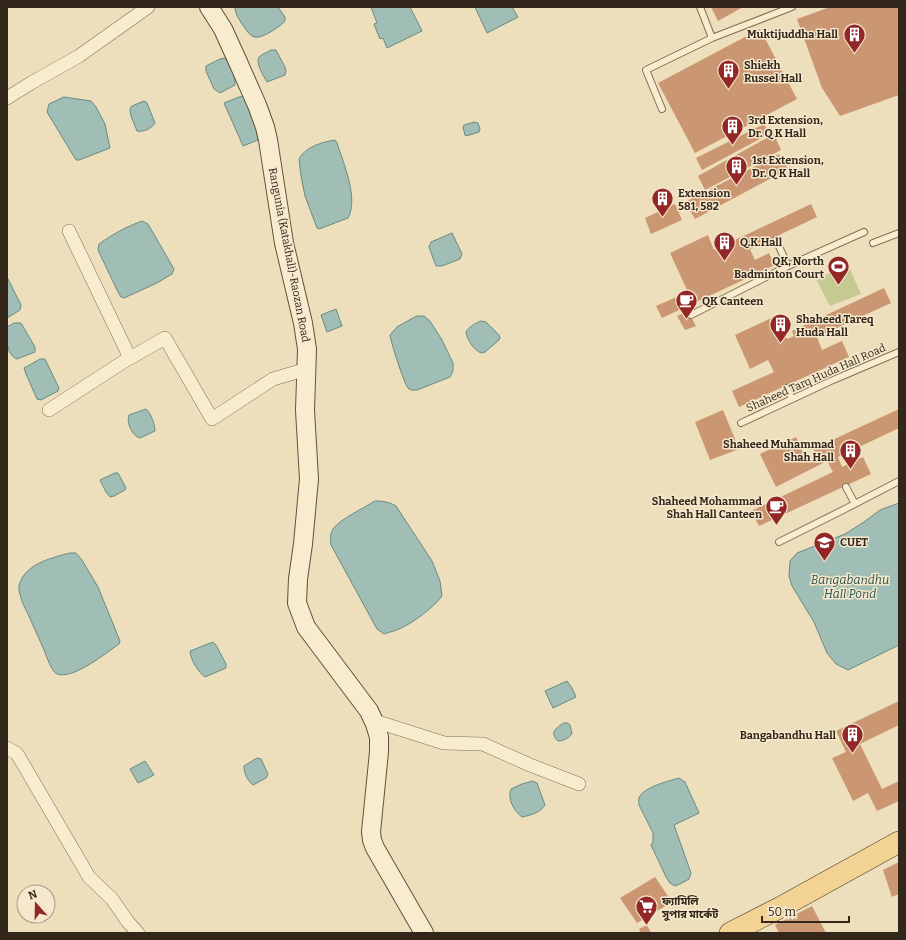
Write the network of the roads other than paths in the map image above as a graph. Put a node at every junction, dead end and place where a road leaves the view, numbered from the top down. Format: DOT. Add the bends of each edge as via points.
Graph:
graph roads {
  1 [pos="148,7"];
  2 [pos="209,7"];
  3 [pos="700,7"];
  4 [pos="792,7"];
  5 [pos="712,38"];
  6 [pos="7,98"];
  7 [pos="662,109"];
  8 [pos="69,231"];
  9 [pos="864,232"];
  10 [pos="899,232"];
  11 [pos="776,240"];
  12 [pos="873,243"];
  13 [pos="788,266"];
  14 [pos="691,315"];
  15 [pos="899,352"];
  16 [pos="130,358"];
  17 [pos="307,369"];
  18 [pos="787,388"];
  19 [pos="792,399"];
  20 [pos="49,410"];
  21 [pos="741,423"];
  22 [pos="899,481"];
  23 [pos="846,487"];
  24 [pos="855,504"];
  25 [pos="779,542"];
  26 [pos="375,724"];
  27 [pos="7,748"];
  28 [pos="579,784"];
  29 [pos="899,842"];
  30 [pos="138,933"];
  31 [pos="424,933"];
  32 [pos="730,933"];
  1 -- 6 [label="street" via="79,56"];
  2 -- 17 [label="main road, Rangunia (Katakhali)-Raozan Road" via="223,29 265,128 284,243 303,323"];
  3 -- 5 [label="lane"];
  4 -- 5 [label="lane"];
  5 -- 7 [label="lane" via="646,70"];
  8 -- 16 [label="street"];
  9 -- 13 [label="lane"];
  10 -- 12 [label="lane"];
  11 -- 13 [label="lane"];
  13 -- 14 [label="lane"];
  15 -- 19 [label="lane, Shaheed Tarq Huda Hall Road"];
  16 -- 17 [label="street" via="165,338 212,419 273,379"];
  16 -- 20 [label="street"];
  17 -- 26 [label="main road, Rangunia (Katakhali)-Raozan Road" via="305,410 310,479 298,579 298,603 306,627 369,711"];
  18 -- 19 [label="lane"];
  19 -- 21 [label="lane, Shaheed Tarq Huda Hall Road"];
  22 -- 24 [label="lane"];
  23 -- 24 [label="lane"];
  24 -- 25 [label="lane"];
  26 -- 28 [label="street" via="381,723 444,743 483,744"];
  26 -- 31 [label="main road, Rangunia (Katakhali)-Raozan Road" via="379,737 379,752 372,840"];
  27 -- 30 [label="street" via="16,753 89,877 112,899"];
  29 -- 32 [label="main road"];
}
